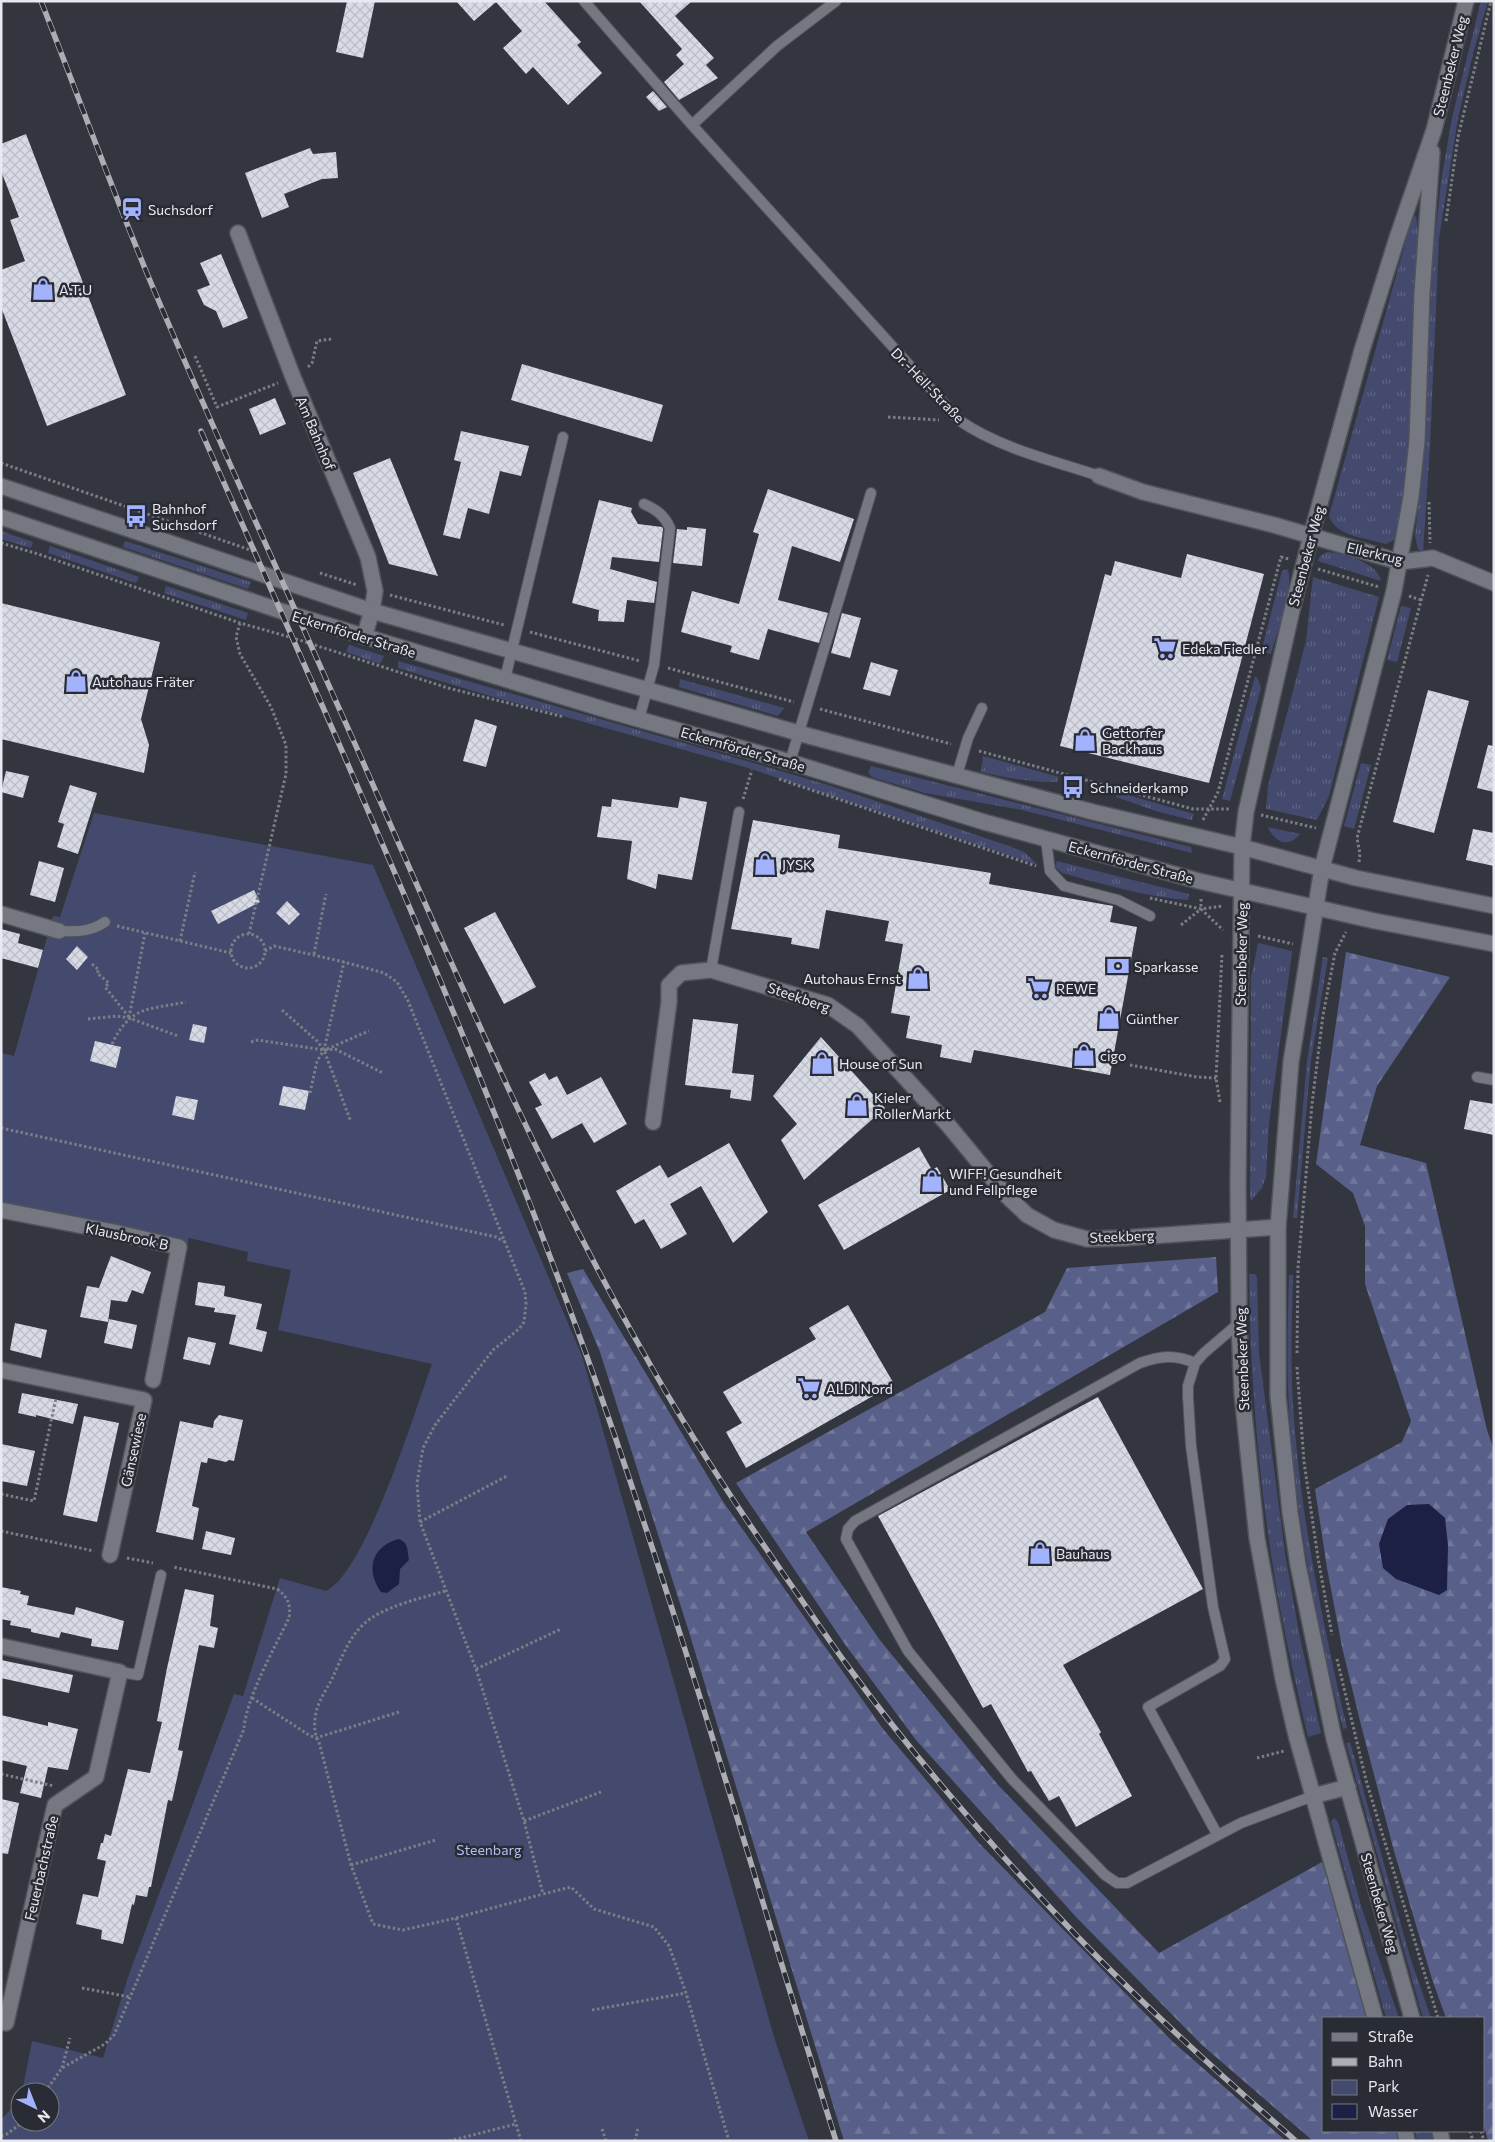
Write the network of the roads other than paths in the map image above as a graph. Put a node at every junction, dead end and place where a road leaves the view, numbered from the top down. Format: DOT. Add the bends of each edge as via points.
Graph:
graph roads {
  1 [pos="584,1"];
  2 [pos="836,1"];
  3 [pos="1466,1"];
  4 [pos="692,125"];
  5 [pos="1434,130"];
  6 [pos="238,233"];
  7 [pos="564,436"];
  8 [pos="1099,476"];
  9 [pos="1,486"];
  10 [pos="871,493"];
  11 [pos="644,504"];
  12 [pos="1,517"];
  13 [pos="1311,536"];
  14 [pos="1400,562"];
  15 [pos="1494,583"];
  16 [pos="372,611"];
  17 [pos="364,637"];
  18 [pos="513,650"];
  19 [pos="505,679"];
  20 [pos="648,689"];
  21 [pos="982,708"];
  22 [pos="639,719"];
  23 [pos="800,732"];
  24 [pos="790,762"];
  25 [pos="957,775"];
  26 [pos="739,812"];
  27 [pos="1046,840"];
  28 [pos="1242,847"];
  29 [pos="1322,868"];
  30 [pos="1242,890"];
  31 [pos="1494,906"];
  32 [pos="1315,907"];
  33 [pos="1,914"];
  34 [pos="1150,916"];
  35 [pos="105,922"];
  36 [pos="59,931"];
  37 [pos="1494,944"];
  38 [pos="711,970"];
  39 [pos="1477,1077"];
  40 [pos="1494,1080"];
  41 [pos="653,1122"];
  42 [pos="1,1210"];
  43 [pos="1278,1227"];
  44 [pos="1239,1229"];
  45 [pos="1239,1323"];
  46 [pos="1195,1363"];
  47 [pos="1,1370"];
  48 [pos="153,1380"];
  49 [pos="110,1554"];
  50 [pos="163,1570"];
  51 [pos="1,1646"];
  52 [pos="120,1672"];
  53 [pos="1348,1787"];
  54 [pos="1313,1796"];
  55 [pos="1218,1834"];
  56 [pos="1375,2017"];
  57 [pos="1412,2017"];
  58 [pos="1,2022"];
  1 -- 4 [label="lane, Dr.-Hell-Straße"];
  2 -- 4 [label="lane" via="777,46"];
  3 -- 5 [label="main road, Steenbeker Weg"];
  4 -- 8 [label="lane, Dr.-Hell-Straße" via="960,420 1007,447"];
  5 -- 13 [label="main road, Steenbeker Weg" via="1362,350"];
  5 -- 14 [label="main road, Steenbeker Weg" via="1424,267 1417,441"];
  6 -- 16 [label="main road, Am Bahnhof" via="293,377 368,557 375,591"];
  7 -- 18 [label="lane"];
  8 -- 13 [label="main road, Dr.-Hell-Straße" via="1143,492"];
  9 -- 16 [label="main road, Eckernförder Straße"];
  10 -- 23 [label="lane"];
  11 -- 20 [label="lane" via="657,510 670,528 654,665"];
  12 -- 17 [label="main road, Eckernförder Straße"];
  13 -- 14 [label="main road, Ellerkrug"];
  13 -- 28 [label="main road, Steenbeker Weg" via="1246,812"];
  14 -- 15 [label="main road, Ellerkrug" via="1433,558"];
  14 -- 29 [label="main road, Steenbeker Weg"];
  16 -- 17 [label="main road, Am Bahnhof"];
  16 -- 18 [label="main road, Eckernförder Straße"];
  17 -- 19 [label="main road, Eckernförder Straße"];
  18 -- 19 [label="lane"];
  18 -- 20 [label="main road, Eckernförder Straße"];
  19 -- 22 [label="main road, Eckernförder Straße"];
  20 -- 22 [label="lane"];
  20 -- 23 [label="main road, Eckernförder Straße"];
  21 -- 25 [label="lane" via="968,738"];
  22 -- 24 [label="main road, Eckernförder Straße"];
  23 -- 24 [label="lane"];
  23 -- 25 [label="main road, Eckernförder Straße"];
  24 -- 27 [label="main road, Eckernförder Straße"];
  25 -- 28 [label="main road, Eckernförder Straße" via="1093,812"];
  26 -- 38 [label="lane"];
  27 -- 30 [label="main road, Eckernförder Straße"];
  27 -- 34 [label="lane" via="1050,871 1064,886 1118,900"];
  28 -- 29 [label="main road, Eckernförder Straße"];
  28 -- 30 [label="main road, Steenbeker Weg"];
  29 -- 31 [label="main road, Eckernförder Straße"];
  29 -- 32 [label="main road, Steenbeker Weg"];
  30 -- 32 [label="main road, Eckernförder Straße"];
  30 -- 44 [label="main road, Steenbeker Weg"];
  32 -- 37 [label="main road, Eckernförder Straße"];
  32 -- 43 [label="main road, Steenbeker Weg" via="1292,1062"];
  33 -- 36 [label="main road"];
  35 -- 36 [label="lane" via="95,929"];
  38 -- 41 [label="main road, Steekberg" via="681,973 669,985"];
  38 -- 44 [label="main road, Steekberg" via="828,1004 858,1026 949,1126 1005,1194 1028,1215 1054,1230 1087,1239"];
  39 -- 40 [label="lane"];
  42 -- 48 [label="main road, Klausbrook B" via="179,1247"];
  43 -- 44 [label="main road, Steekberg"];
  43 -- 53 [label="main road, Steenbeker Weg" via="1278,1396 1290,1512 1321,1679"];
  44 -- 45 [label="main road, Steenbeker Weg"];
  45 -- 46 [label="lane"];
  45 -- 54 [label="main road, Steenbeker Weg" via="1242,1394 1257,1538 1283,1679"];
  46 -- 55 [label="lane" via="1188,1386 1191,1446 1213,1606 1225,1659 1220,1666 1148,1707"];
  46 -- 55 [label="lane" via="1172,1356 1140,1362 855,1520 846,1539 908,1651 1012,1779 1105,1875 1117,1883 1127,1883"];
  47 -- 49 [label="main road, Gänsewiese" via="144,1400"];
  50 -- 52 [label="lane" via="138,1675"];
  51 -- 52 [label="main road"];
  52 -- 58 [label="main road, Feuerbachstraße" via="96,1777 55,1805 6,2023"];
  53 -- 54 [label="main road"];
  53 -- 57 [label="main road, Steenbeker Weg"];
  54 -- 55 [label="lane"];
  54 -- 56 [label="main road, Steenbeker Weg"];
}
